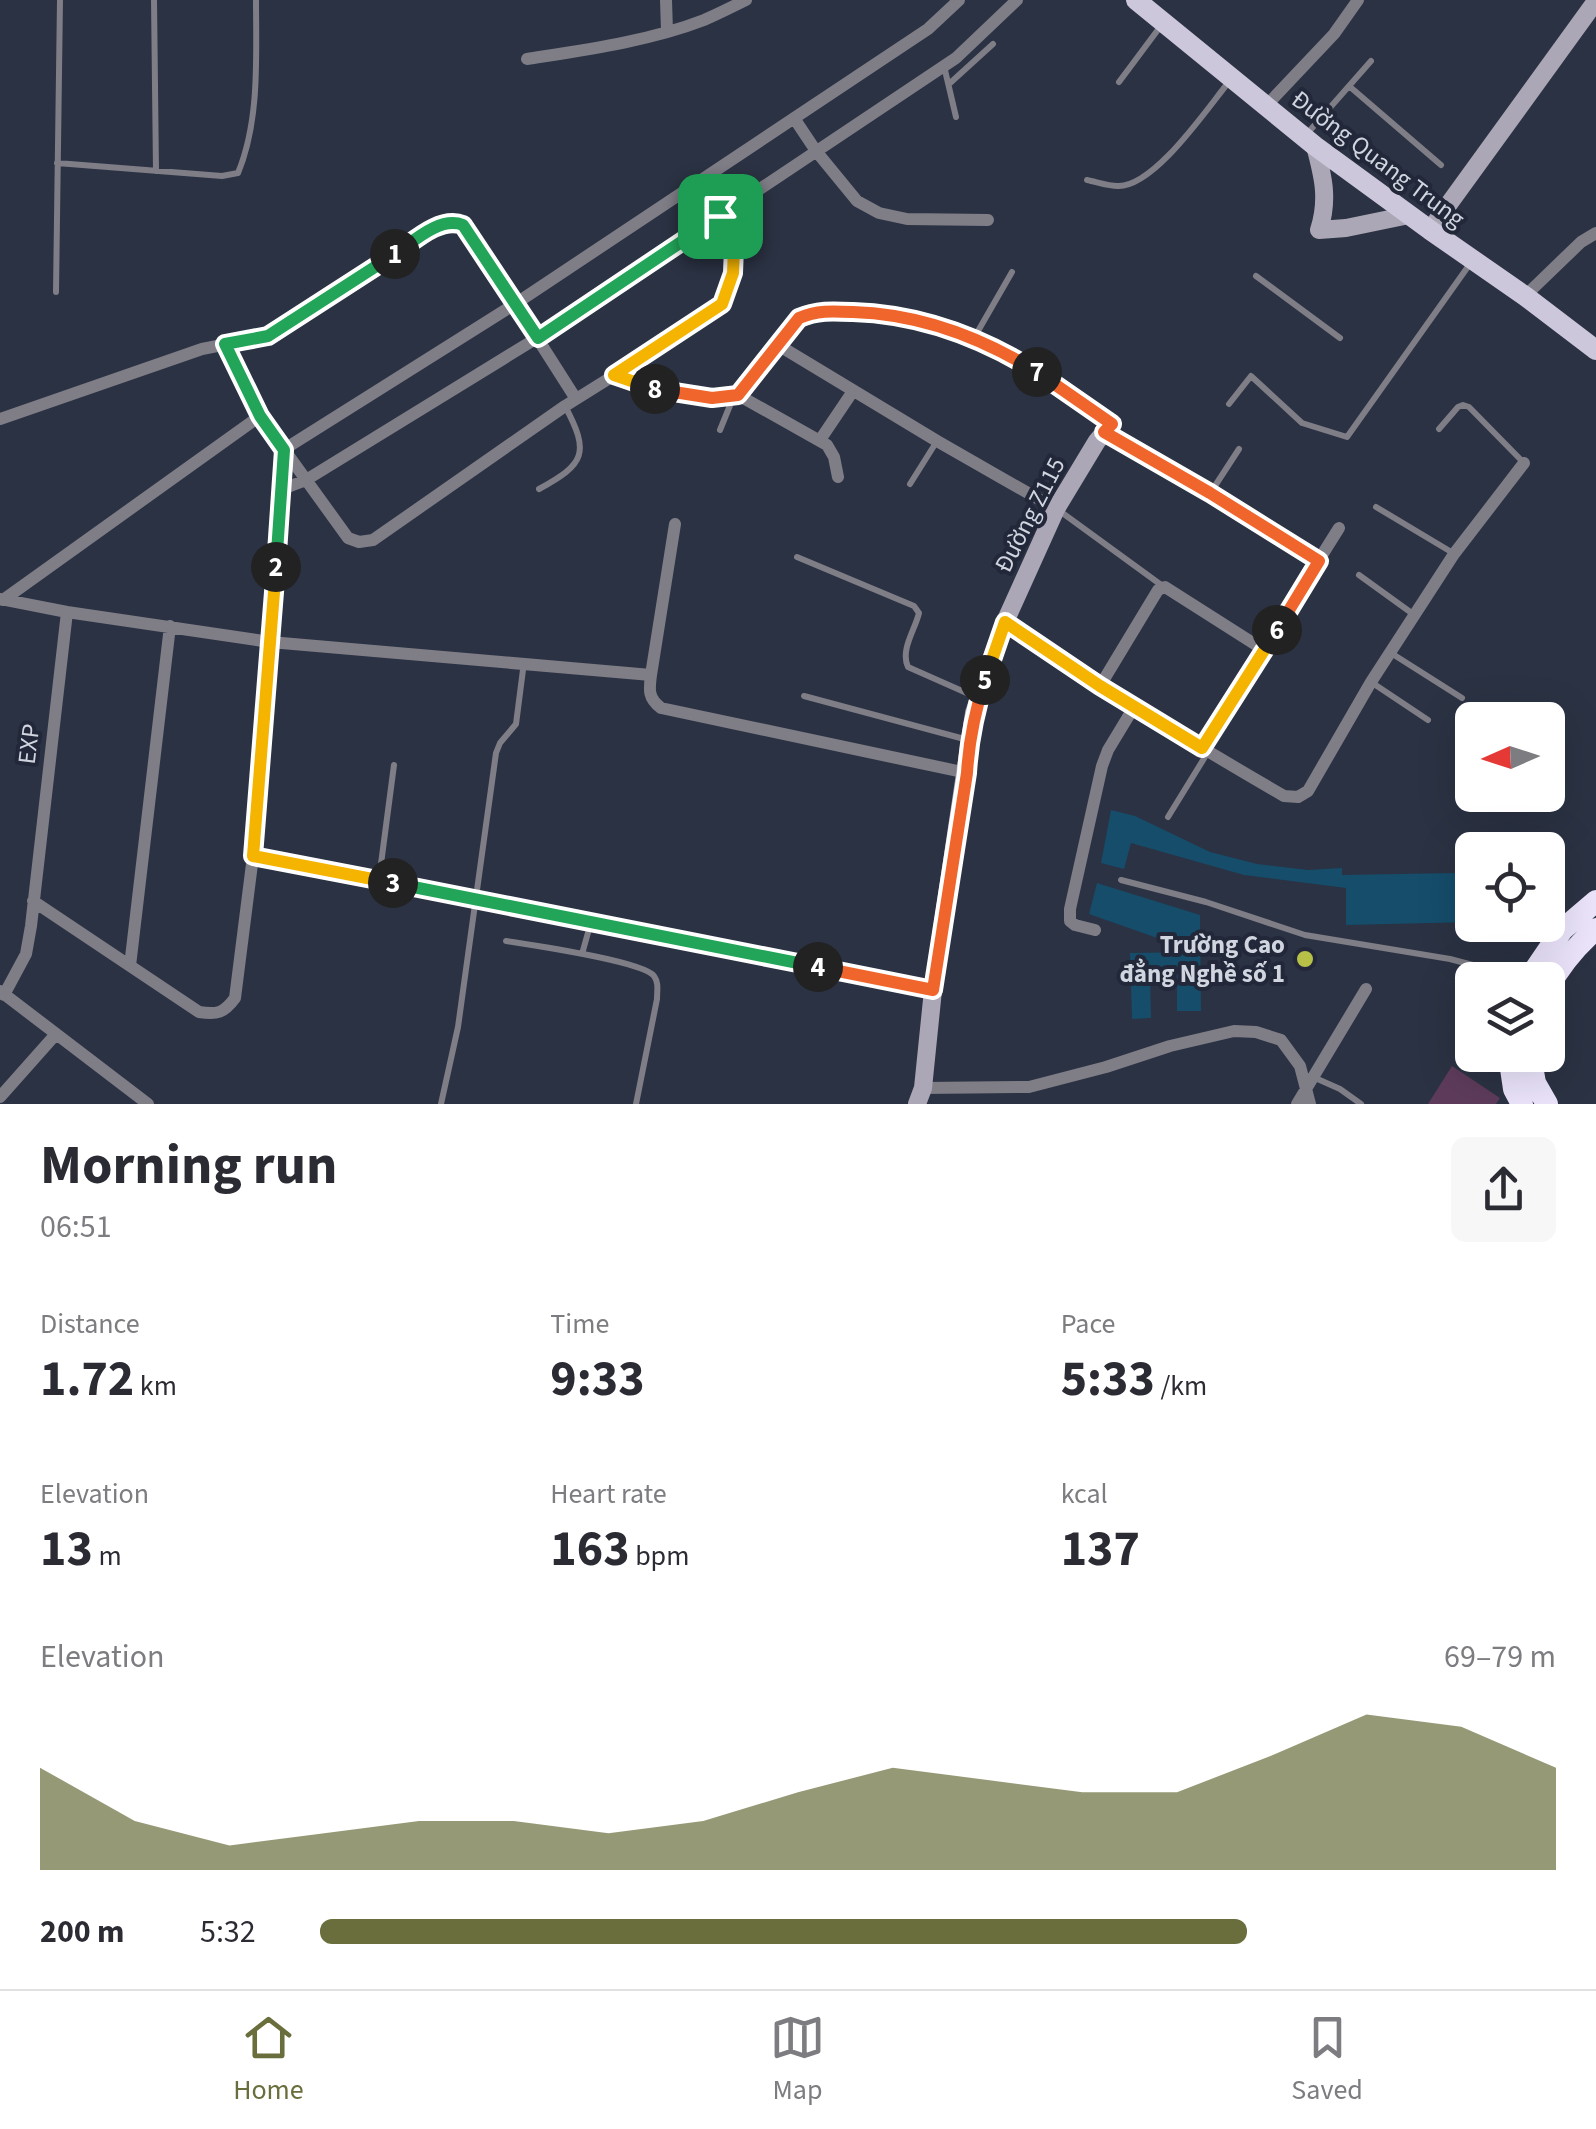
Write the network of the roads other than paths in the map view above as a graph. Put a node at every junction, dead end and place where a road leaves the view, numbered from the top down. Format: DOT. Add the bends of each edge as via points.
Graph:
graph roads {
  1 [pos="60,0"];
  2 [pos="154,0"];
  3 [pos="256,0"];
  4 [pos="666,0"];
  5 [pos="746,0"];
  6 [pos="958,0"];
  7 [pos="1017,0"];
  8 [pos="1136,0"];
  9 [pos="1358,0"];
  10 [pos="1596,1"];
  11 [pos="1164,22"];
  12 [pos="667,31"];
  13 [pos="993,44"];
  14 [pos="527,59"];
  15 [pos="1371,61"];
  16 [pos="944,66"];
  17 [pos="1232,78"];
  18 [pos="1118,82"];
  19 [pos="949,84"];
  20 [pos="1349,86"];
  21 [pos="1266,106"];
  22 [pos="956,117"];
  23 [pos="794,118"];
  24 [pos="1310,141"];
  25 [pos="816,151"];
  26 [pos="58,163"];
  27 [pos="1441,165"];
  28 [pos="156,171"];
  29 [pos="1086,180"];
  30 [pos="726,212"];
  31 [pos="1409,215"];
  32 [pos="988,220"];
  33 [pos="1430,230"];
  34 [pos="1596,233"];
  35 [pos="757,241"];
  36 [pos="1473,260"];
  37 [pos="1012,272"];
  38 [pos="1256,276"];
  39 [pos="56,292"];
  40 [pos="1525,296"];
  41 [pos="514,304"];
  42 [pos="538,338"];
  43 [pos="1340,338"];
  44 [pos="973,339"];
  45 [pos="225,344"];
  46 [pos="778,345"];
  47 [pos="1596,350"];
  48 [pos="614,375"];
  49 [pos="854,391"];
  50 [pos="736,395"];
  51 [pos="570,402"];
  52 [pos="1229,404"];
  53 [pos="260,416"];
  54 [pos="0,418"];
  55 [pos="1108,428"];
  56 [pos="1439,429"];
  57 [pos="720,430"];
  58 [pos="820,440"];
  59 [pos="936,441"];
  60 [pos="1239,449"];
  61 [pos="284,450"];
  62 [pos="1524,463"];
  63 [pos="838,477"];
  64 [pos="306,480"];
  65 [pos="910,484"];
  66 [pos="539,489"];
  67 [pos="280,490"];
  68 [pos="1210,493"];
  69 [pos="1376,506"];
  70 [pos="1056,509"];
  71 [pos="676,524"];
  72 [pos="1338,528"];
  73 [pos="1454,554"];
  74 [pos="797,557"];
  75 [pos="1319,561"];
  76 [pos="1358,575"];
  77 [pos="1165,587"];
  78 [pos="1,599"];
  79 [pos="66,612"];
  80 [pos="1414,614"];
  81 [pos="1005,622"];
  82 [pos="170,626"];
  83 [pos="270,642"];
  84 [pos="1264,650"];
  85 [pos="1390,652"];
  86 [pos="524,662"];
  87 [pos="651,675"];
  88 [pos="1371,682"];
  89 [pos="1100,686"];
  90 [pos="804,696"];
  91 [pos="1462,698"];
  92 [pos="979,699"];
  93 [pos="1134,707"];
  94 [pos="1428,720"];
  95 [pos="969,741"];
  96 [pos="1205,750"];
  97 [pos="394,764"];
  98 [pos="967,773"];
  99 [pos="1168,817"];
  100 [pos="253,856"];
  101 [pos="379,880"];
  102 [pos="1121,880"];
  103 [pos="477,899"];
  104 [pos="34,901"];
  105 [pos="1596,901"];
  106 [pos="591,920"];
  107 [pos="1596,929"];
  108 [pos="1095,930"];
  109 [pos="506,941"];
  110 [pos="582,954"];
  111 [pos="1461,962"];
  112 [pos="1540,962"];
  113 [pos="1563,962"];
  114 [pos="130,966"];
  115 [pos="1366,989"];
  116 [pos="933,990"];
  117 [pos="2,993"];
  118 [pos="56,1034"];
  119 [pos="1511,1072"];
  120 [pos="1533,1072"];
  121 [pos="1308,1083"];
  122 [pos="920,1096"];
  123 [pos="0,1097"];
  124 [pos="148,1104"];
  125 [pos="441,1104"];
  126 [pos="636,1104"];
  127 [pos="1297,1104"];
  128 [pos="1310,1104"];
  129 [pos="1361,1104"];
  130 [pos="1522,1104"];
  131 [pos="1546,1104"];
  1 -- 26 [label="lane"];
  2 -- 28 [label="lane"];
  3 -- 28 [label="lane" via="256,68 238,173"];
  4 -- 12 [label="street"];
  5 -- 12 [label="street"];
  6 -- 23 [label="street" via="928,29"];
  7 -- 16 [label="street"];
  8 -- 11 [label="main road, Đường Quang Trung"];
  9 -- 21 [label="street"];
  10 -- 33 [label="street"];
  11 -- 17 [label="main road, Đường Quang Trung"];
  11 -- 18 [label="lane"];
  12 -- 14 [label="street"];
  13 -- 19 [label="lane"];
  15 -- 20 [label="lane"];
  16 -- 19 [label="lane"];
  16 -- 25 [label="street"];
  17 -- 21 [label="main road, Đường Quang Trung"];
  17 -- 29 [label="lane" via="1160,166 1120,186"];
  19 -- 22 [label="lane"];
  20 -- 24 [label="lane"];
  20 -- 27 [label="lane"];
  21 -- 24 [label="main road, Đường Quang Trung"];
  23 -- 25 [label="street"];
  23 -- 41 [label="street"];
  24 -- 31 [label="main road, Đường Quang Trung"];
  24 -- 31 [label="street" via="1325,186 1319,230"];
  25 -- 30 [label="street"];
  25 -- 32 [label="street" via="857,202 880,213"];
  26 -- 28 [label="lane"];
  26 -- 39 [label="lane"];
  30 -- 35 [label="lane"];
  30 -- 42 [label="street"];
  30 -- 48 [label="street" via="733,273 722,304"];
  31 -- 33 [label="main road, Đường Quang Trung"];
  33 -- 36 [label="main road, Đường Quang Trung"];
  34 -- 40 [label="street"];
  36 -- 40 [label="main road, Đường Quang Trung"];
  36 -- 52 [label="lane" via="1347,437 1302,423 1251,376"];
  37 -- 44 [label="lane"];
  38 -- 43 [label="lane"];
  40 -- 47 [label="main road, Đường Quang Trung"];
  41 -- 42 [label="street"];
  41 -- 45 [label="street" via="469,231 451,222 268,336"];
  41 -- 61 [label="street"];
  42 -- 51 [label="street"];
  42 -- 64 [label="street"];
  44 -- 46 [label="street" via="920,320 814,312 799,318"];
  44 -- 55 [label="street" via="1032,369"];
  45 -- 53 [label="street"];
  45 -- 54 [label="street"];
  46 -- 49 [label="street"];
  46 -- 50 [label="street"];
  48 -- 50 [label="street" via="661,391"];
  48 -- 51 [label="street"];
  49 -- 58 [label="street"];
  49 -- 59 [label="street"];
  50 -- 57 [label="lane"];
  50 -- 58 [label="street"];
  51 -- 64 [label="street" via="373,540 348,538"];
  51 -- 66 [label="lane" via="579,456"];
  53 -- 61 [label="street"];
  53 -- 78 [label="street"];
  55 -- 68 [label="street"];
  55 -- 70 [label="street, Đường Z115"];
  56 -- 62 [label="lane" via="1463,404"];
  58 -- 63 [label="street" via="834,457"];
  59 -- 65 [label="lane"];
  59 -- 70 [label="street"];
  60 -- 68 [label="lane"];
  61 -- 64 [label="street"];
  61 -- 67 [label="street"];
  62 -- 73 [label="street"];
  64 -- 67 [label="street"];
  67 -- 83 [label="street"];
  68 -- 75 [label="street"];
  69 -- 73 [label="lane"];
  70 -- 77 [label="lane"];
  70 -- 81 [label="street, Đường Z115"];
  71 -- 87 [label="street"];
  72 -- 75 [label="street"];
  73 -- 80 [label="street"];
  74 -- 92 [label="lane" via="914,606 919,613 905,652 908,667"];
  75 -- 84 [label="street"];
  76 -- 80 [label="lane"];
  77 -- 84 [label="street"];
  77 -- 89 [label="street"];
  78 -- 79 [label="street"];
  79 -- 82 [label="street"];
  79 -- 104 [label="street, EXP"];
  80 -- 85 [label="street"];
  81 -- 89 [label="street"];
  81 -- 92 [label="street, Đường Z115"];
  82 -- 83 [label="street"];
  82 -- 114 [label="street"];
  83 -- 86 [label="street"];
  83 -- 100 [label="street"];
  84 -- 96 [label="street"];
  85 -- 88 [label="street"];
  85 -- 91 [label="lane"];
  86 -- 87 [label="street"];
  86 -- 103 [label="lane" via="516,724 496,753"];
  87 -- 98 [label="street" via="648,692 660,708"];
  88 -- 94 [label="lane"];
  88 -- 96 [label="street" via="1308,791 1298,797 1284,796"];
  89 -- 93 [label="street"];
  90 -- 95 [label="lane"];
  92 -- 95 [label="street, Đường Z115"];
  93 -- 96 [label="street"];
  93 -- 108 [label="street" via="1102,766 1070,909 1070,920"];
  95 -- 98 [label="street, Đường Z115"];
  96 -- 99 [label="lane"];
  97 -- 101 [label="lane"];
  98 -- 116 [label="street, Đường Z115"];
  100 -- 101 [label="street"];
  100 -- 114 [label="street" via="235,998 225,1011 199,1012"];
  101 -- 103 [label="street"];
  102 -- 111 [label="lane" via="1305,934"];
  103 -- 106 [label="street"];
  103 -- 125 [label="lane"];
  104 -- 114 [label="street"];
  104 -- 117 [label="street, EXP" via="26,954"];
  105 -- 112 [label="highway" via="1562,930"];
  106 -- 110 [label="lane"];
  106 -- 116 [label="street"];
  107 -- 113 [label="highway"];
  109 -- 110 [label="lane"];
  110 -- 126 [label="lane" via="650,972 658,982"];
  115 -- 121 [label="street"];
  116 -- 122 [label="street, Đường Z115"];
  117 -- 118 [label="street"];
  118 -- 123 [label="street"];
  118 -- 124 [label="street"];
  119 -- 130 [label="highway"];
  120 -- 131 [label="highway"];
  121 -- 122 [label="street" via="1281,1040 1245,1031 1029,1087"];
  121 -- 127 [label="street"];
  121 -- 128 [label="street"];
  121 -- 129 [label="lane" via="1340,1089"];
}
